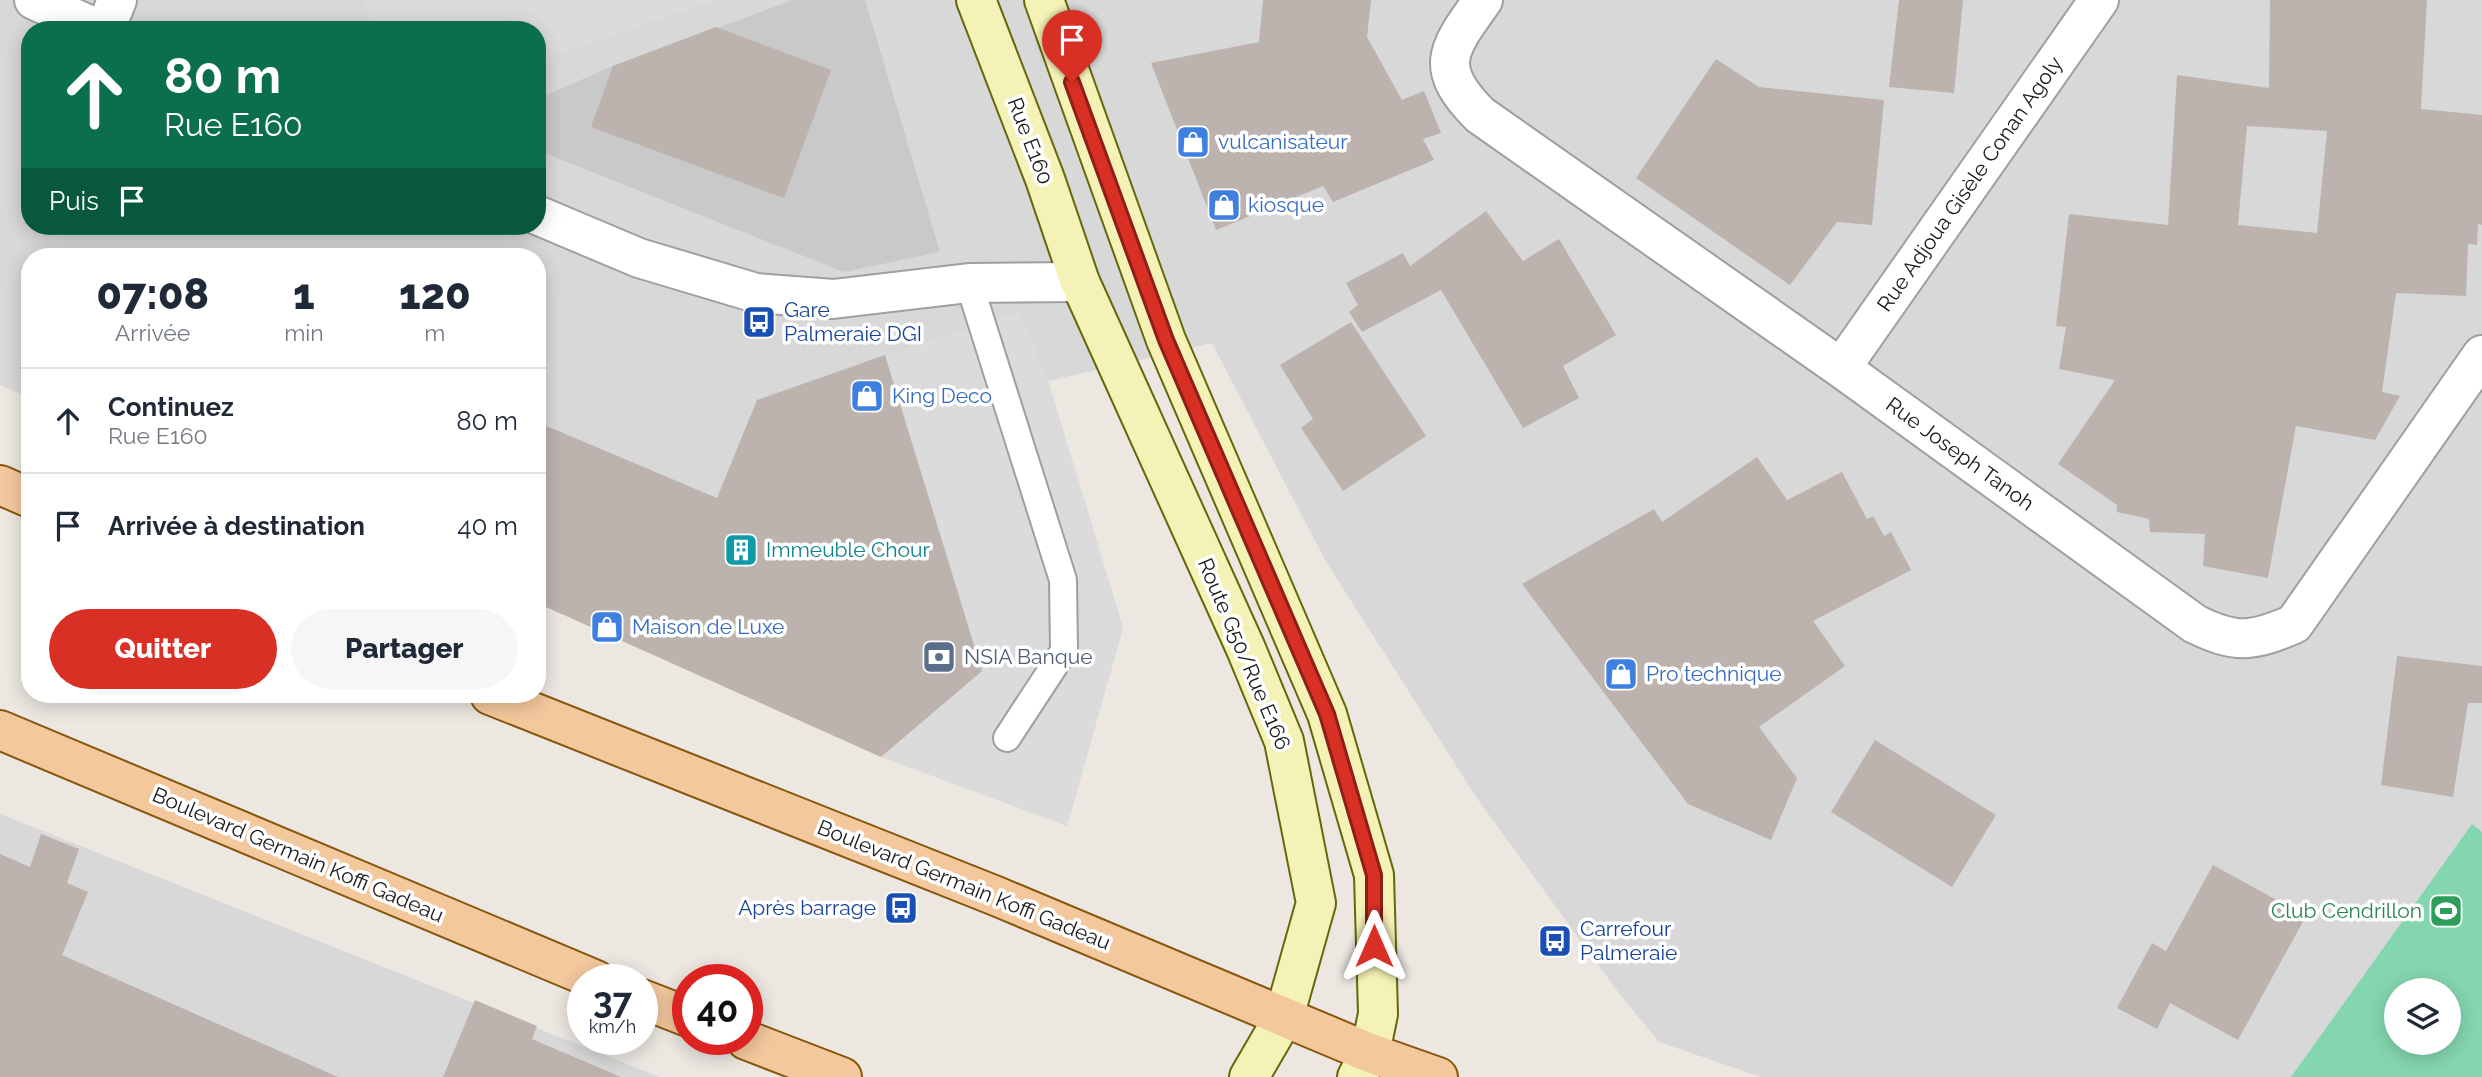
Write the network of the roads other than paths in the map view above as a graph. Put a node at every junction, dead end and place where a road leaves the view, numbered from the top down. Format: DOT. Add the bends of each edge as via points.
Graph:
graph roads {
  1 [pos="34,0"];
  2 [pos="117,0"];
  3 [pos="976,0"];
  4 [pos="1044,0"];
  5 [pos="1483,0"];
  6 [pos="2099,0"];
  7 [pos="82,21"];
  8 [pos="107,21"];
  9 [pos="546,219"];
  10 [pos="1080,282"];
  11 [pos="969,284"];
  12 [pos="1166,340"];
  13 [pos="2482,355"];
  14 [pos="1841,368"];
  15 [pos="0,485"];
  16 [pos="21,494"];
  17 [pos="510,703"];
  18 [pos="0,730"];
  19 [pos="1007,738"];
  20 [pos="567,968"];
  21 [pos="1284,1017"];
  22 [pos="763,1047"];
  23 [pos="1363,1065"];
  24 [pos="842,1077"];
  25 [pos="1249,1077"];
  26 [pos="1438,1077"];
  1 -- 7 [label="street"];
  2 -- 8 [label="street"];
  3 -- 10 [label="street, Rue E160"];
  4 -- 12 [label="street"];
  5 -- 14 [label="street, Rue Joseph Tanoh" via="1449,56 1460,95 1480,115"];
  6 -- 14 [label="street, Rue Adjoua Gisèle Conan Agoly"];
  9 -- 11 [label="street" via="639,258 756,293 833,299"];
  10 -- 11 [label="street"];
  10 -- 12 [label="street"];
  10 -- 21 [label="street, Route G50/Rue E166" via="1284,741 1315,903"];
  11 -- 19 [label="lane" via="1063,580 1064,651"];
  12 -- 23 [label="street" via="1327,714 1374,875 1378,1014"];
  13 -- 14 [label="street, Rue Joseph Tanoh" via="2294,624 2261,638 2223,637 2195,624"];
  15 -- 16 [label="main road"];
  17 -- 21 [label="main road, Boulevard Germain Koffi Gadeau" via="996,896"];
  18 -- 20 [label="main road, Boulevard Germain Koffi Gadeau"];
  21 -- 23 [label="main road, Boulevard Germain Koffi Gadeau"];
  21 -- 25 [label="street, Route G50/Rue E166"];
  22 -- 24 [label="main road"];
  23 -- 26 [label="main road, Boulevard Germain Koffi Gadeau"];
}
